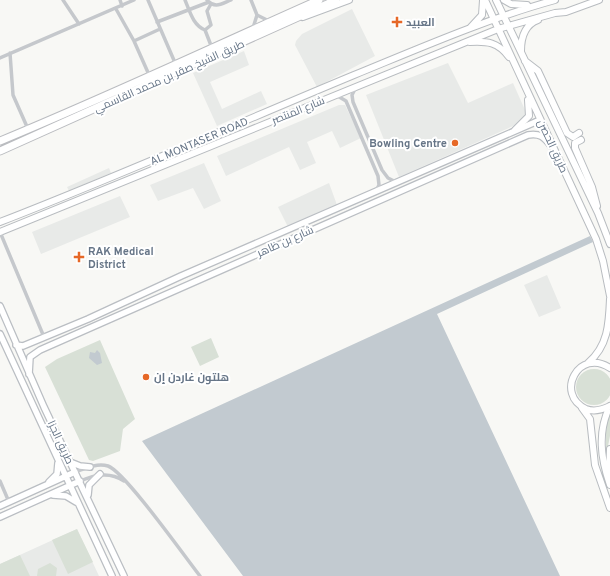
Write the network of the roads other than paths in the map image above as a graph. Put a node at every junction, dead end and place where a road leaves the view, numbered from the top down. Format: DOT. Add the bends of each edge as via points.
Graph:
graph roads {
  1 [pos="63,0"];
  2 [pos="120,0"];
  3 [pos="134,0"];
  4 [pos="148,0"];
  5 [pos="185,0"];
  6 [pos="231,0"];
  7 [pos="251,0"];
  8 [pos="311,0"];
  9 [pos="319,0"];
  10 [pos="336,0"];
  11 [pos="349,0"];
  12 [pos="484,0"];
  13 [pos="496,0"];
  14 [pos="504,0"];
  15 [pos="599,0"];
  16 [pos="552,1"];
  17 [pos="209,2"];
  18 [pos="122,6"];
  19 [pos="116,9"];
  20 [pos="295,9"];
  21 [pos="189,10"];
  22 [pos="554,12"];
  23 [pos="257,15"];
  24 [pos="504,16"];
  25 [pos="299,18"];
  26 [pos="494,20"];
  27 [pos="269,21"];
  28 [pos="157,22"];
  29 [pos="79,24"];
  30 [pos="508,25"];
  31 [pos="253,28"];
  32 [pos="160,29"];
  33 [pos="498,29"];
  34 [pos="205,30"];
  35 [pos="467,30"];
  36 [pos="134,41"];
  37 [pos="464,43"];
  38 [pos="212,48"];
  39 [pos="10,53"];
  40 [pos="523,57"];
  41 [pos="0,58"];
  42 [pos="176,65"];
  43 [pos="515,65"];
  44 [pos="150,77"];
  45 [pos="358,86"];
  46 [pos="526,88"];
  47 [pos="335,95"];
  48 [pos="353,102"];
  49 [pos="347,103"];
  50 [pos="540,120"];
  51 [pos="28,130"];
  52 [pos="515,130"];
  53 [pos="0,141"];
  54 [pos="554,150"];
  55 [pos="0,151"];
  56 [pos="444,161"];
  57 [pos="385,175"];
  58 [pos="579,175"];
  59 [pos="378,176"];
  60 [pos="433,176"];
  61 [pos="397,182"];
  62 [pos="376,191"];
  63 [pos="598,213"];
  64 [pos="0,222"];
  65 [pos="0,232"];
  66 [pos="610,244"];
  67 [pos="217,261"];
  68 [pos="198,280"];
  69 [pos="610,298"];
  70 [pos="119,305"];
  71 [pos="0,306"];
  72 [pos="0,317"];
  73 [pos="78,323"];
  74 [pos="96,324"];
  75 [pos="0,334"];
  76 [pos="44,337"];
  77 [pos="13,339"];
  78 [pos="16,345"];
  79 [pos="46,347"];
  80 [pos="587,364"];
  81 [pos="610,368"];
  82 [pos="29,374"];
  83 [pos="581,406"];
  84 [pos="610,406"];
  85 [pos="610,448"];
  86 [pos="56,457"];
  87 [pos="70,462"];
  88 [pos="100,465"];
  89 [pos="90,467"];
  90 [pos="75,472"];
  91 [pos="100,474"];
  92 [pos="66,476"];
  93 [pos="0,481"];
  94 [pos="80,481"];
  95 [pos="610,481"];
  96 [pos="46,485"];
  97 [pos="610,485"];
  98 [pos="70,486"];
  99 [pos="129,486"];
  100 [pos="51,495"];
  101 [pos="89,499"];
  102 [pos="9,502"];
  103 [pos="0,506"];
  104 [pos="79,506"];
  105 [pos="610,508"];
  106 [pos="0,517"];
  107 [pos="112,576"];
  108 [pos="124,576"];
  109 [pos="200,576"];
  1 -- 29 [label="street"];
  2 -- 18 [label="street"];
  3 -- 18 [label="street"];
  4 -- 28 [label="street"];
  5 -- 21 [label="street"];
  6 -- 17 [label="street" via="216,6"];
  7 -- 23 [label="street"];
  8 -- 20 [label="main road"];
  9 -- 20 [label="highway, طريق الشيخ صقر بن محمد القاسمي"];
  10 -- 25 [label="highway, طريق الشيخ صقر بن محمد القاسمي"];
  11 -- 25 [label="main road"];
  12 -- 26 [label="main road, طريق الحصن"];
  12 -- 35 [label="main road" via="482,15"];
  13 -- 24 [label="main road, طريق الحصن"];
  14 -- 16 [label="main road" via="522,6"];
  15 -- 22 [label="main road, شارع المنتصر" via="566,12"];
  16 -- 24 [label="main road, AL MONTASER ROAD"];
  17 -- 21 [label="street"];
  17 -- 34 [label="street" via="206,11 211,25"];
  18 -- 19 [label="street"];
  19 -- 29 [label="street"];
  19 -- 36 [label="street"];
  20 -- 27 [label="highway, طريق الشيخ صقر بن محمد القاسمي"];
  21 -- 28 [label="street"];
  21 -- 34 [label="street" via="198,27"];
  22 -- 30 [label="main road, شارع المنتصر"];
  22 -- 40 [label="main road" via="534,21 526,28 522,40"];
  23 -- 27 [label="street"];
  23 -- 31 [label="street"];
  24 -- 26 [label="main road, AL MONTASER ROAD"];
  24 -- 30 [label="main road, طريق الحصن"];
  25 -- 55 [label="highway, طريق الشيخ صقر بن محمد القاسمي"];
  26 -- 33 [label="main road, طريق الحصن"];
  26 -- 35 [label="main road, AL MONTASER ROAD"];
  27 -- 31 [label="highway, طريق الشيخ صقر بن محمد القاسمي"];
  28 -- 32 [label="street"];
  29 -- 39 [label="street"];
  30 -- 33 [label="main road, شارع المنتصر"];
  30 -- 40 [label="main road, طريق الحصن"];
  31 -- 38 [label="highway, طريق الشيخ صقر بن محمد القاسمي"];
  32 -- 36 [label="street"];
  32 -- 42 [label="street"];
  33 -- 37 [label="main road, شارع المنتصر"];
  33 -- 43 [label="main road, طريق الحصن"];
  34 -- 38 [label="street"];
  35 -- 64 [label="main road, AL MONTASER ROAD"];
  36 -- 44 [label="street"];
  37 -- 43 [label="main road" via="483,41 495,44 506,52"];
  37 -- 45 [label="main road, شارع المنتصر"];
  38 -- 42 [label="highway, طريق الشيخ صقر بن محمد القاسمي"];
  39 -- 41 [label="street"];
  39 -- 51 [label="street" via="13,95"];
  40 -- 58 [label="main road, طريق الحصن"];
  40 -- 63 [label="main road" via="538,71 569,135 580,137 574,146 593,193"];
  42 -- 44 [label="highway, طريق الشيخ صقر بن محمد القاسمي"];
  43 -- 46 [label="main road, طريق الحصن"];
  44 -- 51 [label="highway, طريق الشيخ صقر بن محمد القاسمي"];
  45 -- 47 [label="main road, شارع المنتصر"];
  45 -- 48 [label="street" via="353,90"];
  46 -- 50 [label="main road, طريق الحصن"];
  46 -- 52 [label="main road" via="530,106 529,116"];
  47 -- 49 [label="street" via="342,97"];
  47 -- 65 [label="main road, شارع المنتصر"];
  48 -- 49 [label="street"];
  48 -- 57 [label="street"];
  49 -- 59 [label="street"];
  50 -- 52 [label="street, شارع بن ظاهر"];
  50 -- 54 [label="main road, طريق الحصن"];
  50 -- 58 [label="main road" via="549,121 566,157"];
  51 -- 53 [label="highway, طريق الشيخ صقر بن محمد القاسمي"];
  52 -- 56 [label="street, شارع بن ظاهر"];
  54 -- 60 [label="street, شارع بن ظاهر" via="544,136 528,135"];
  54 -- 69 [label="main road, طريق الحصن" via="596,239"];
  56 -- 60 [label="street" via="450,162 451,165"];
  56 -- 61 [label="street, شارع بن ظاهر"];
  57 -- 59 [label="street" via="382,178"];
  57 -- 61 [label="street"];
  58 -- 63 [label="main road, طريق الحصن"];
  59 -- 62 [label="street" via="379,185"];
  60 -- 68 [label="street, شارع بن ظاهر"];
  61 -- 62 [label="street, شارع بن ظاهر"];
  62 -- 67 [label="street, شارع بن ظاهر"];
  63 -- 66 [label="main road, طريق الحصن"];
  65 -- 76 [label="street"];
  67 -- 68 [label="street" via="218,267"];
  67 -- 70 [label="street, شارع بن ظاهر"];
  68 -- 74 [label="street, شارع بن ظاهر"];
  69 -- 80 [label="main road, طريق الحصن" via="606,340"];
  70 -- 73 [label="street, شارع بن ظاهر"];
  70 -- 74 [label="street" via="96,318"];
  71 -- 77 [label="street, طريق الجزا"];
  72 -- 77 [label="street"];
  73 -- 76 [label="street, شارع بن ظاهر"];
  73 -- 79 [label="street" via="71,330 46,341"];
  74 -- 79 [label="street, شارع بن ظاهر"];
  75 -- 86 [label="street, طريق الجزا"];
  76 -- 78 [label="street, شارع بن ظاهر" via="23,346"];
  77 -- 78 [label="street, طريق الجزا"];
  78 -- 82 [label="street, طريق الجزا"];
  79 -- 82 [label="street, شارع بن ظاهر" via="30,356"];
  80 -- 81 [label="main road" via="602,364"];
  80 -- 83 [label="main road, طريق الحصن" via="580,368 572,380 573,397"];
  82 -- 87 [label="street, طريق الجزا"];
  83 -- 84 [label="main road" via="596,411"];
  83 -- 105 [label="main road" via="590,419 595,465"];
  84 -- 97 [label="main road" via="605,416 602,440 603,460"];
  85 -- 95 [label="main road"];
  86 -- 92 [label="street, طريق الجزا"];
  86 -- 96 [label="street" via="57,474"];
  87 -- 89 [label="street"];
  87 -- 90 [label="street, طريق الجزا"];
  88 -- 89 [label="street"];
  88 -- 91 [label="street"];
  88 -- 99 [label="street" via="115,470"];
  89 -- 90 [label="street"];
  90 -- 92 [label="street"];
  90 -- 94 [label="street, طريق الجزا"];
  91 -- 94 [label="street"];
  91 -- 99 [label="street" via="114,476"];
  91 -- 101 [label="street" via="89,485"];
  92 -- 96 [label="street"];
  92 -- 98 [label="street, طريق الجزا"];
  93 -- 102 [label="street"];
  94 -- 98 [label="street"];
  94 -- 101 [label="street, طريق الجزا"];
  96 -- 102 [label="street"];
  98 -- 100 [label="street"];
  98 -- 104 [label="street, طريق الجزا"];
  99 -- 109 [label="street"];
  100 -- 104 [label="street" via="66,496"];
  100 -- 106 [label="street"];
  101 -- 108 [label="street, طريق الجزا"];
  102 -- 103 [label="street"];
  104 -- 107 [label="street, طريق الجزا"];
}
